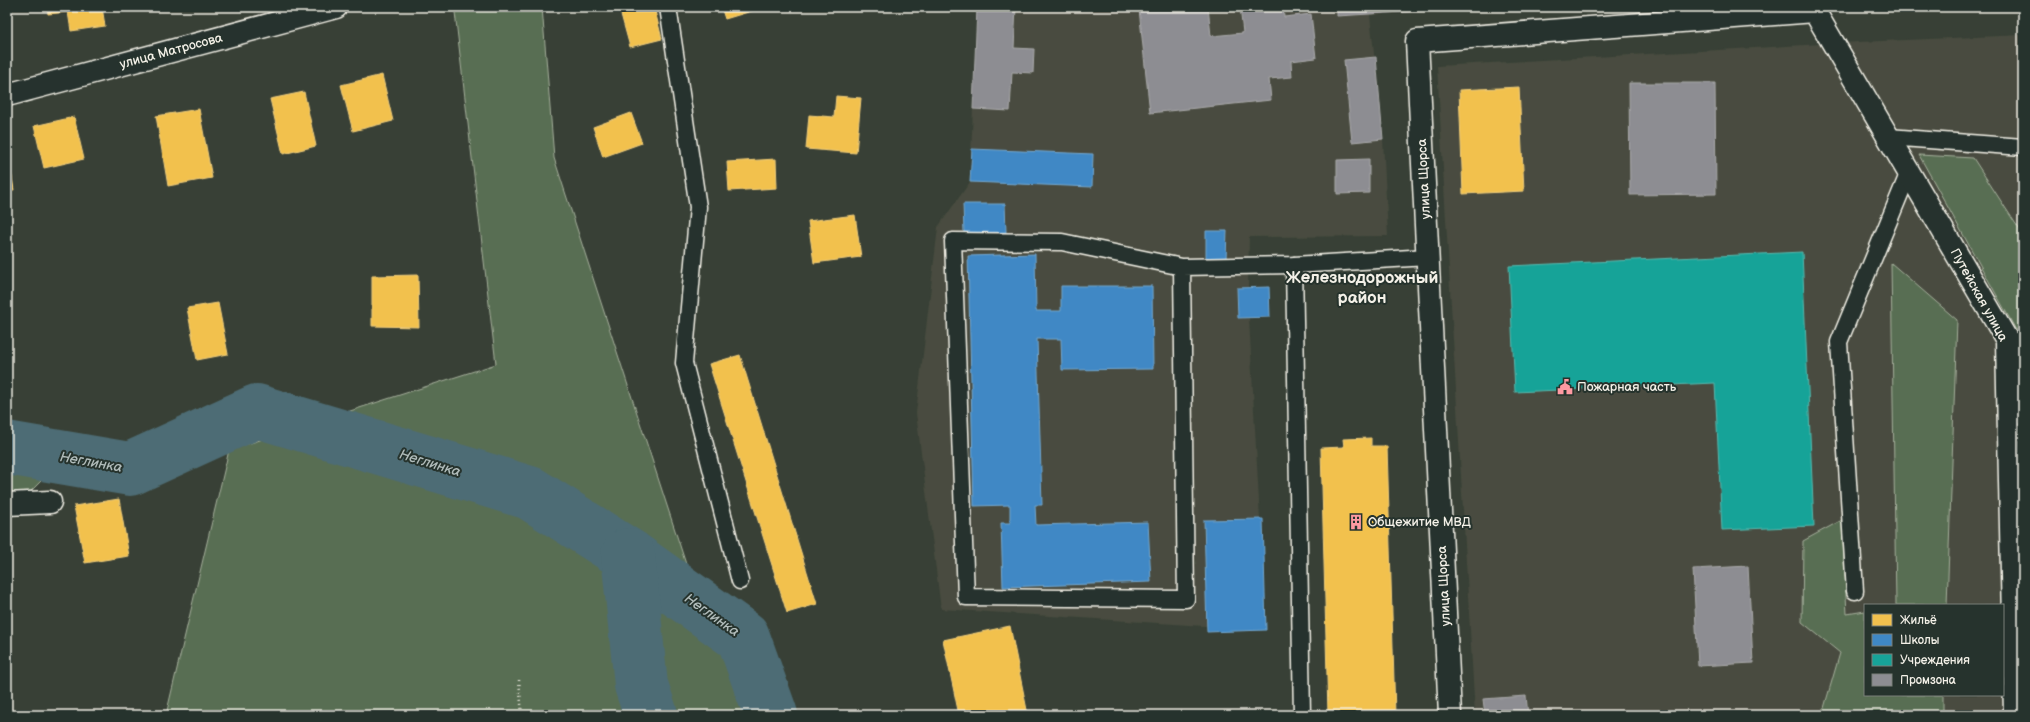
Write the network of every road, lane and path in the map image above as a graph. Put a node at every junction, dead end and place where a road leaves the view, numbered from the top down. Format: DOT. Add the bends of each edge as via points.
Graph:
graph roads {
  1 [pos="336,7"];
  2 [pos="668,7"];
  3 [pos="1813,9"];
  4 [pos="7,95"];
  5 [pos="1888,137"];
  6 [pos="2023,147"];
  7 [pos="1909,172"];
  8 [pos="1428,257"];
  9 [pos="1294,265"];
  10 [pos="1182,267"];
  11 [pos="2015,341"];
  12 [pos="50,502"];
  13 [pos="7,504"];
  14 [pos="740,581"];
  15 [pos="1855,591"];
  16 [pos="519,680"];
  17 [pos="2016,714"];
  18 [pos="522,715"];
  19 [pos="1302,715"];
  20 [pos="1450,715"];
  1 -- 4 [label="street, улица Матросова"];
  2 -- 14 [label="lane" via="698,207 684,363"];
  3 -- 5 [label="street, Путейская улица"];
  3 -- 8 [label="street, улица Щорса" via="1417,41"];
  5 -- 6 [label="lane"];
  5 -- 7 [label="street, Путейская улица"];
  7 -- 11 [label="street, Путейская улица"];
  7 -- 15 [label="lane" via="1839,342"];
  8 -- 9 [label="lane"];
  8 -- 20 [label="street, улица Щорса"];
  9 -- 10 [label="lane"];
  9 -- 19 [label="lane"];
  10 -- 10 [label="lane" via="1186,599 966,597 953,241 1062,242"];
  11 -- 17 [label="street, Путейская улица"];
  12 -- 13 [label="street"];
  16 -- 18 [label="path"];
}
